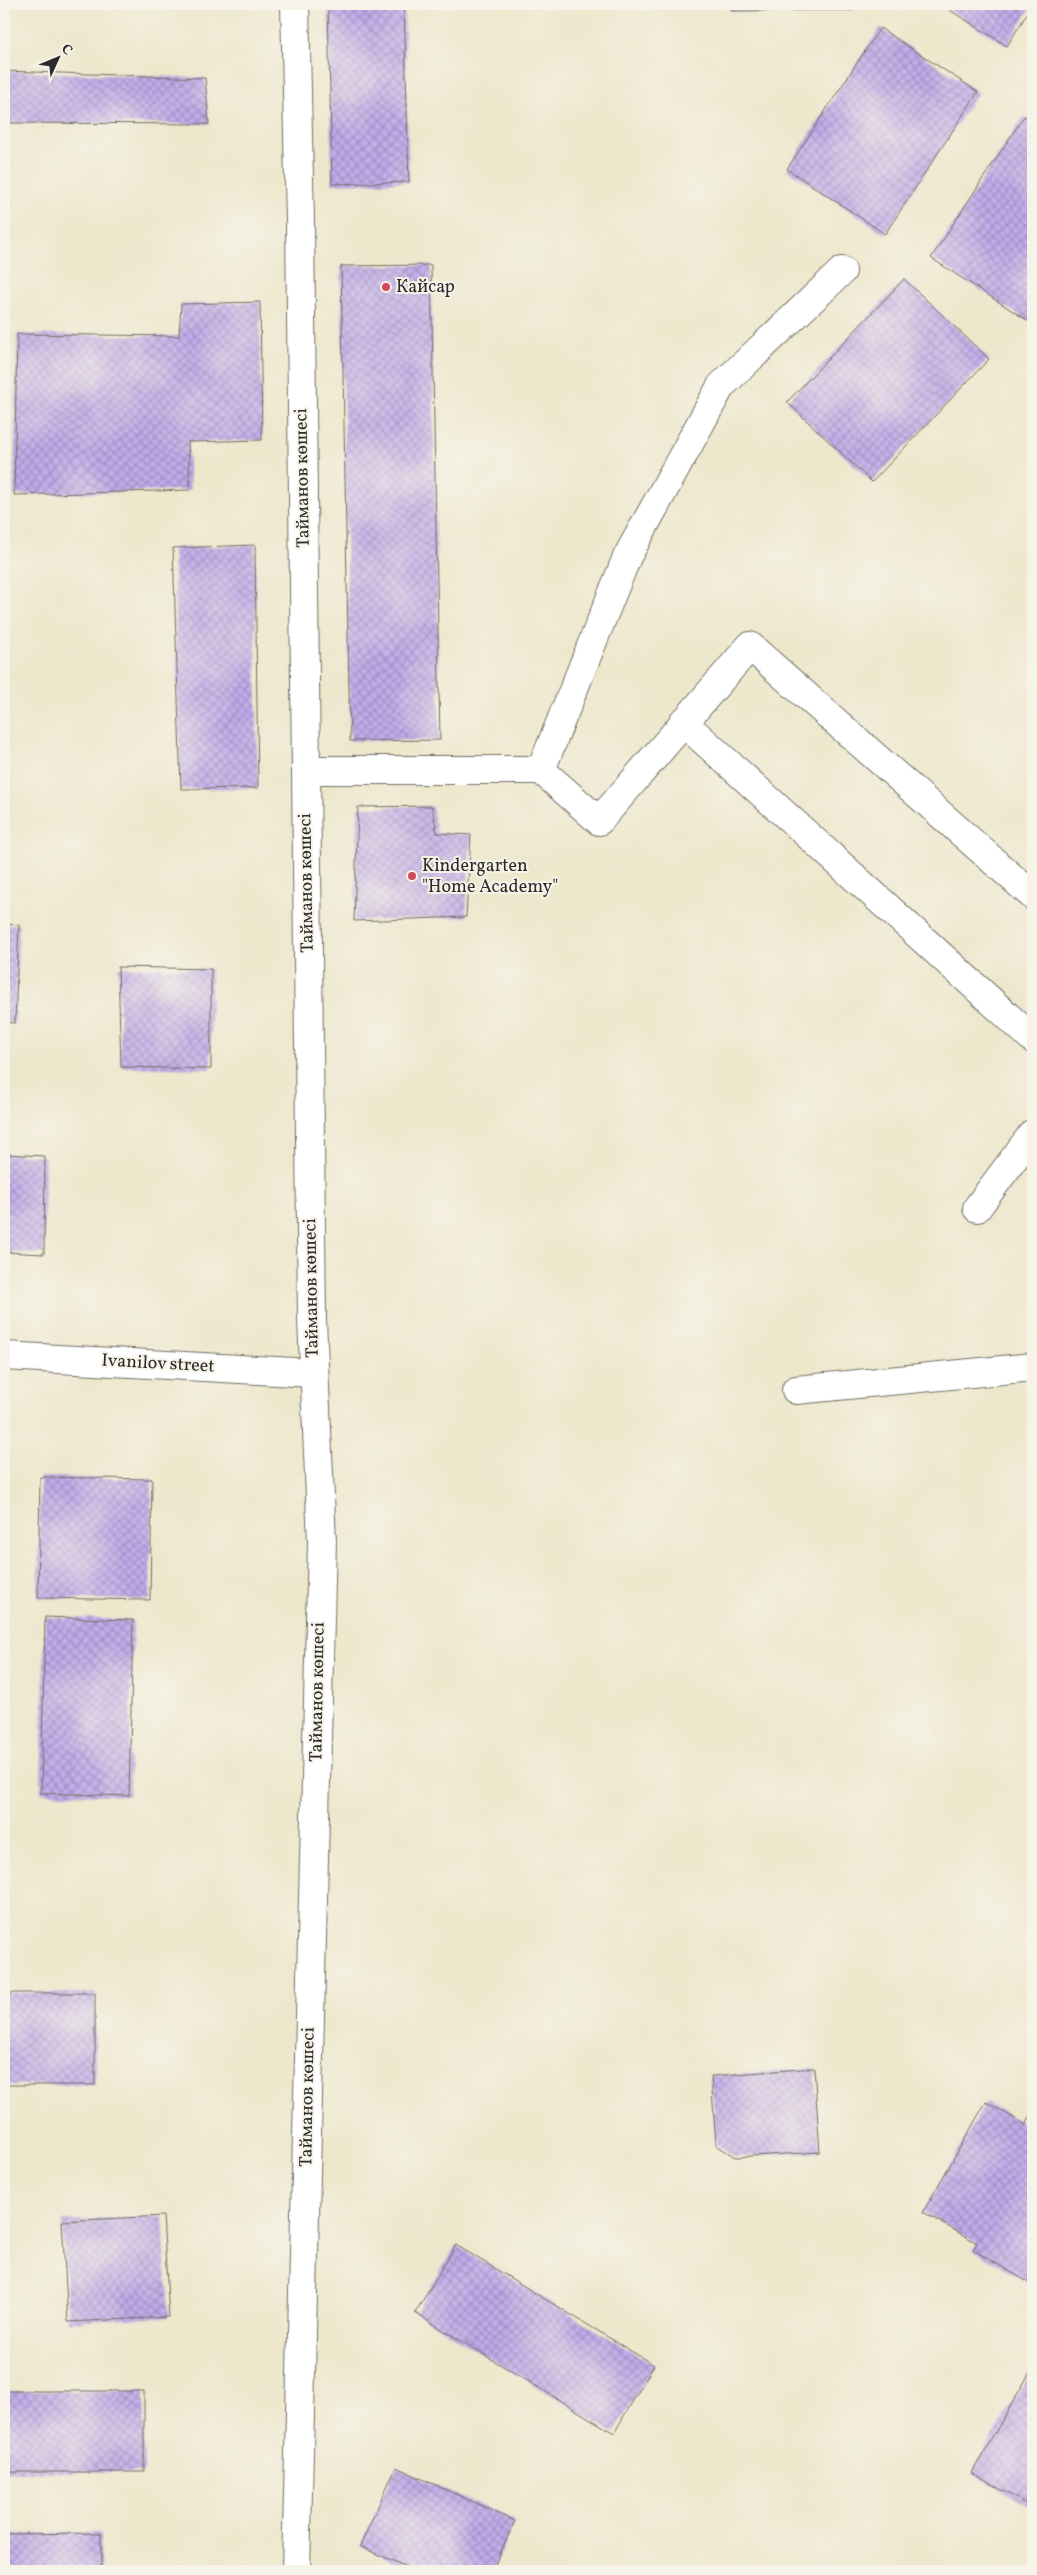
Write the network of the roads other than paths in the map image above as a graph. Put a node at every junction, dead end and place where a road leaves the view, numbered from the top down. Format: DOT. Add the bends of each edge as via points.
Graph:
graph roads {
  1 [pos="295,4"];
  2 [pos="842,271"];
  3 [pos="683,722"];
  4 [pos="306,770"];
  5 [pos="541,770"];
  6 [pos="1033,896"];
  7 [pos="1033,1039"];
  8 [pos="1033,1133"];
  9 [pos="976,1208"];
  10 [pos="4,1356"];
  11 [pos="1033,1367"];
  12 [pos="313,1373"];
  13 [pos="796,1390"];
  14 [pos="296,2571"];
  1 -- 4 [label="street, Тайманов көшесі"];
  2 -- 5 [label="street" via="721,386 627,558"];
  3 -- 5 [label="street" via="598,821"];
  3 -- 6 [label="street" via="750,646"];
  3 -- 7 [label="street"];
  4 -- 5 [label="street"];
  4 -- 12 [label="street, Тайманов көшесі"];
  8 -- 9 [label="street"];
  10 -- 12 [label="street, Ivanilov street"];
  11 -- 13 [label="street"];
  12 -- 14 [label="street, Тайманов көшесі" via="322,1541"];
}
